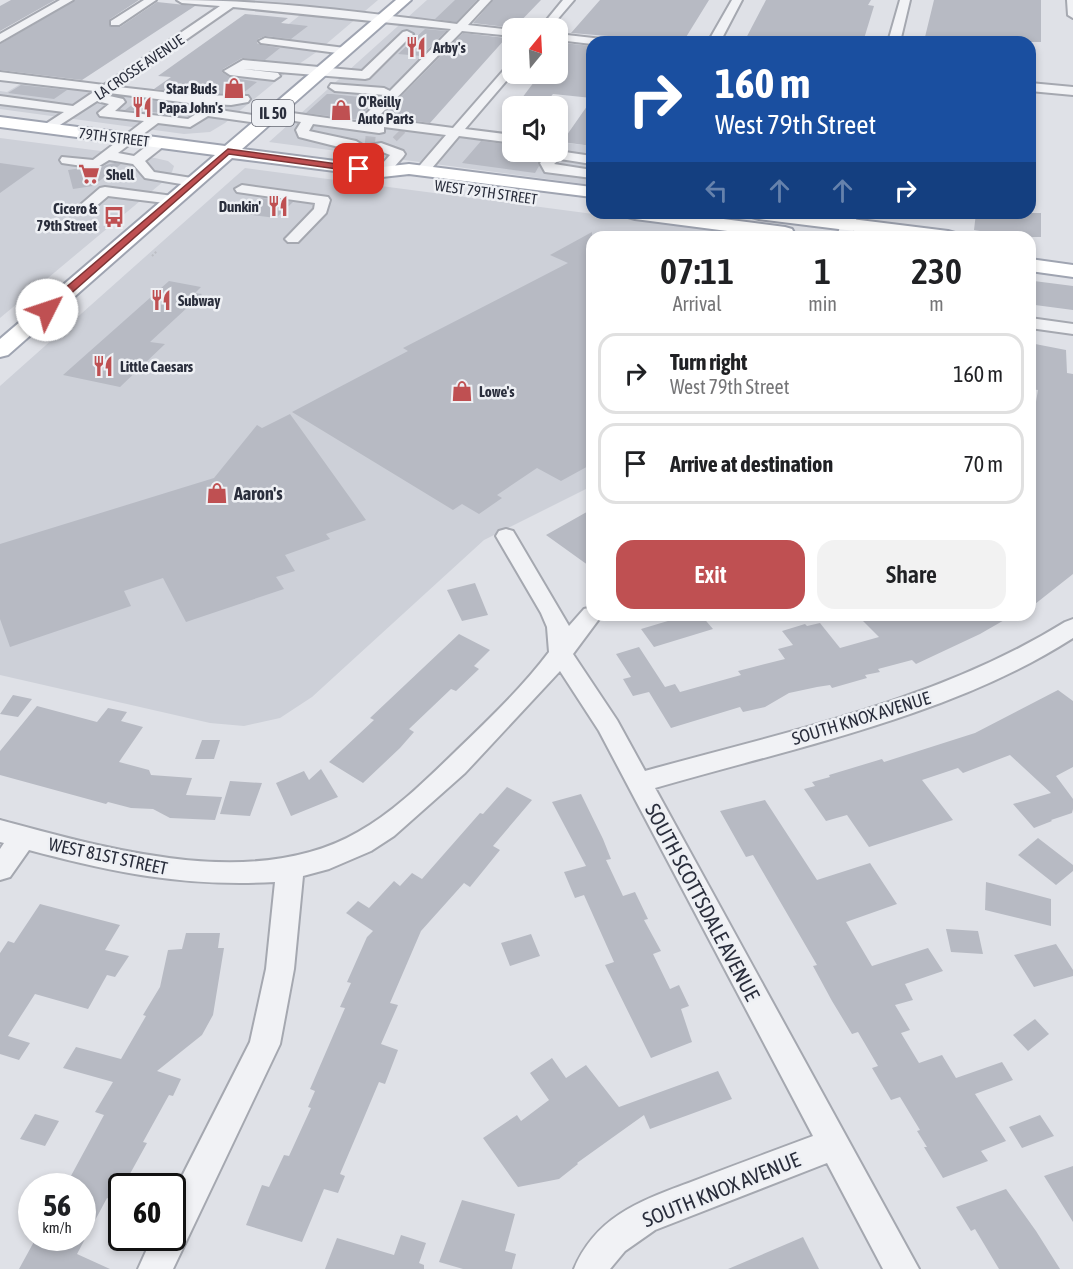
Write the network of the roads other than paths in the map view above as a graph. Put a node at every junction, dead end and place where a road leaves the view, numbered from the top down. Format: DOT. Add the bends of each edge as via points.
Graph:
graph roads {
  1 [pos="68,0"];
  2 [pos="151,0"];
  3 [pos="182,0"];
  4 [pos="486,0"];
  5 [pos="569,0"];
  6 [pos="737,0"];
  7 [pos="905,0"];
  8 [pos="229,2"];
  9 [pos="1072,2"];
  10 [pos="401,3"];
  11 [pos="276,4"];
  12 [pos="306,10"];
  13 [pos="1073,15"];
  14 [pos="554,18"];
  15 [pos="382,19"];
  16 [pos="115,22"];
  17 [pos="416,22"];
  18 [pos="453,26"];
  19 [pos="284,29"];
  20 [pos="369,30"];
  21 [pos="502,32"];
  22 [pos="717,36"];
  23 [pos="896,36"];
  24 [pos="568,38"];
  25 [pos="0,39"];
  26 [pos="586,40"];
  27 [pos="299,45"];
  28 [pos="258,47"];
  29 [pos="349,47"];
  30 [pos="280,68"];
  31 [pos="325,68"];
  32 [pos="365,75"];
  33 [pos="0,76"];
  34 [pos="502,79"];
  35 [pos="306,84"];
  36 [pos="1036,88"];
  37 [pos="106,89"];
  38 [pos="384,92"];
  39 [pos="1073,92"];
  40 [pos="94,97"];
  41 [pos="189,99"];
  42 [pos="0,100"];
  43 [pos="258,102"];
  44 [pos="76,110"];
  45 [pos="154,119"];
  46 [pos="309,120"];
  47 [pos="0,122"];
  48 [pos="49,128"];
  49 [pos="455,132"];
  50 [pos="128,138"];
  51 [pos="502,138"];
  52 [pos="159,142"];
  53 [pos="568,146"];
  54 [pos="586,148"];
  55 [pos="228,152"];
  56 [pos="398,154"];
  57 [pos="106,156"];
  58 [pos="586,159"];
  59 [pos="67,160"];
  60 [pos="137,160"];
  61 [pos="422,171"];
  62 [pos="382,172"];
  63 [pos="586,173"];
  64 [pos="194,182"];
  65 [pos="242,189"];
  66 [pos="586,191"];
  67 [pos="173,200"];
  68 [pos="586,206"];
  69 [pos="83,210"];
  70 [pos="680,219"];
  71 [pos="804,219"];
  72 [pos="848,225"];
  73 [pos="770,231"];
  74 [pos="898,231"];
  75 [pos="293,239"];
  76 [pos="1036,248"];
  77 [pos="1073,253"];
  78 [pos="1036,266"];
  79 [pos="1073,271"];
  80 [pos="1036,324"];
  81 [pos="1073,329"];
  82 [pos="0,351"];
  83 [pos="506,536"];
  84 [pos="586,620"];
  85 [pos="1073,627"];
  86 [pos="561,654"];
  87 [pos="639,783"];
  88 [pos="11,834"];
  89 [pos="290,868"];
  90 [pos="0,869"];
  91 [pos="834,1144"];
  92 [pos="186,1205"];
  93 [pos="164,1251"];
  94 [pos="155,1269"];
  95 [pos="591,1269"];
  96 [pos="902,1269"];
  1 -- 25 [label="street"];
  2 -- 16 [label="street"];
  3 -- 8 [label="street"];
  4 -- 18 [label="street"];
  5 -- 14 [label="street"];
  6 -- 22 [label="street"];
  7 -- 23 [label="street"];
  8 -- 11 [label="street"];
  8 -- 37 [label="street, LA CROSSE AVENUE"];
  9 -- 13 [label="street"];
  10 -- 15 [label="main road, IL 50"];
  10 -- 17 [label="street" via="422,11"];
  11 -- 12 [label="street"];
  12 -- 15 [label="street"];
  12 -- 19 [label="street"];
  15 -- 17 [label="street"];
  15 -- 20 [label="main road, IL 50"];
  17 -- 18 [label="street"];
  18 -- 21 [label="street"];
  18 -- 32 [label="street" via="435,37 441,38 399,78"];
  18 -- 49 [label="street" via="367,121"];
  19 -- 28 [label="street"];
  19 -- 29 [label="street"];
  20 -- 29 [label="main road, IL 50"];
  20 -- 32 [label="street" via="412,35"];
  24 -- 26 [label="street"];
  27 -- 28 [label="street"];
  27 -- 29 [label="street"];
  27 -- 30 [label="street"];
  28 -- 30 [label="street" via="245,57"];
  29 -- 31 [label="main road, IL 50"];
  30 -- 31 [label="street"];
  30 -- 41 [label="street" via="230,71"];
  30 -- 43 [label="street"];
  31 -- 32 [label="street"];
  31 -- 35 [label="main road, IL 50"];
  33 -- 37 [label="street"];
  34 -- 49 [label="street"];
  35 -- 38 [label="street"];
  35 -- 43 [label="main road, IL 50" via="284,103"];
  36 -- 39 [label="street"];
  37 -- 40 [label="street, LA CROSSE AVENUE"];
  37 -- 41 [label="street"];
  40 -- 44 [label="street, LA CROSSE AVENUE"];
  40 -- 45 [label="street" via="119,102 104,113"];
  41 -- 43 [label="street"];
  42 -- 44 [label="street"];
  43 -- 45 [label="street" via="206,112 190,123"];
  43 -- 46 [label="street"];
  43 -- 55 [label="main road, IL 50"];
  44 -- 48 [label="street, LA CROSSE AVENUE"];
  45 -- 50 [label="street"];
  46 -- 56 [label="street" via="371,127 399,135 403,144"];
  46 -- 56 [label="street" via="302,130 304,134"];
  47 -- 48 [label="main road, 79TH STREET"];
  48 -- 50 [label="main road, 79TH STREET"];
  49 -- 51 [label="street"];
  49 -- 61 [label="street"];
  50 -- 52 [label="main road, 79TH STREET"];
  50 -- 57 [label="street"];
  52 -- 55 [label="main road, 79TH STREET"];
  52 -- 60 [label="street"];
  53 -- 54 [label="street"];
  55 -- 62 [label="main road, WEST 79TH STREET"];
  55 -- 64 [label="main road, IL 50"];
  56 -- 62 [label="street"];
  57 -- 59 [label="street" via="96,164"];
  57 -- 60 [label="street"];
  58 -- 63 [label="street" via="557,155 547,163 550,169"];
  60 -- 64 [label="street" via="150,176"];
  61 -- 62 [label="main road, WEST 79TH STREET"];
  61 -- 66 [label="main road, WEST 79TH STREET"];
  62 -- 68 [label="main road, WEST 79TH STREET" via="398,180"];
  64 -- 67 [label="main road, IL 50"];
  65 -- 75 [label="street" via="323,200 321,210"];
  67 -- 69 [label="street" via="105,191"];
  67 -- 82 [label="main road, IL 50"];
  70 -- 73 [label="main road"];
  71 -- 72 [label="main road"];
  72 -- 74 [label="main road"];
  76 -- 77 [label="main road"];
  78 -- 79 [label="main road"];
  80 -- 81 [label="street"];
  83 -- 86 [label="street, SOUTH SCOTTSDALE AVENUE" via="552,613"];
  84 -- 86 [label="street, WEST 81ST STREET"];
  85 -- 87 [label="street, SOUTH KNOX AVENUE" via="1038,651 977,681 910,705"];
  86 -- 87 [label="street, SOUTH SCOTTSDALE AVENUE"];
  86 -- 89 [label="street, WEST 81ST STREET" via="434,788 394,821 364,843 328,859"];
  87 -- 91 [label="street, SOUTH SCOTTSDALE AVENUE"];
  88 -- 89 [label="street, WEST 81ST STREET" via="152,868 197,872"];
  88 -- 90 [label="street"];
  89 -- 92 [label="street" via="280,969 265,1044"];
  91 -- 95 [label="street, SOUTH KNOX AVENUE" via="644,1217 616,1235"];
  91 -- 96 [label="street, SOUTH SCOTTSDALE AVENUE"];
  93 -- 94 [label="street"];
}
